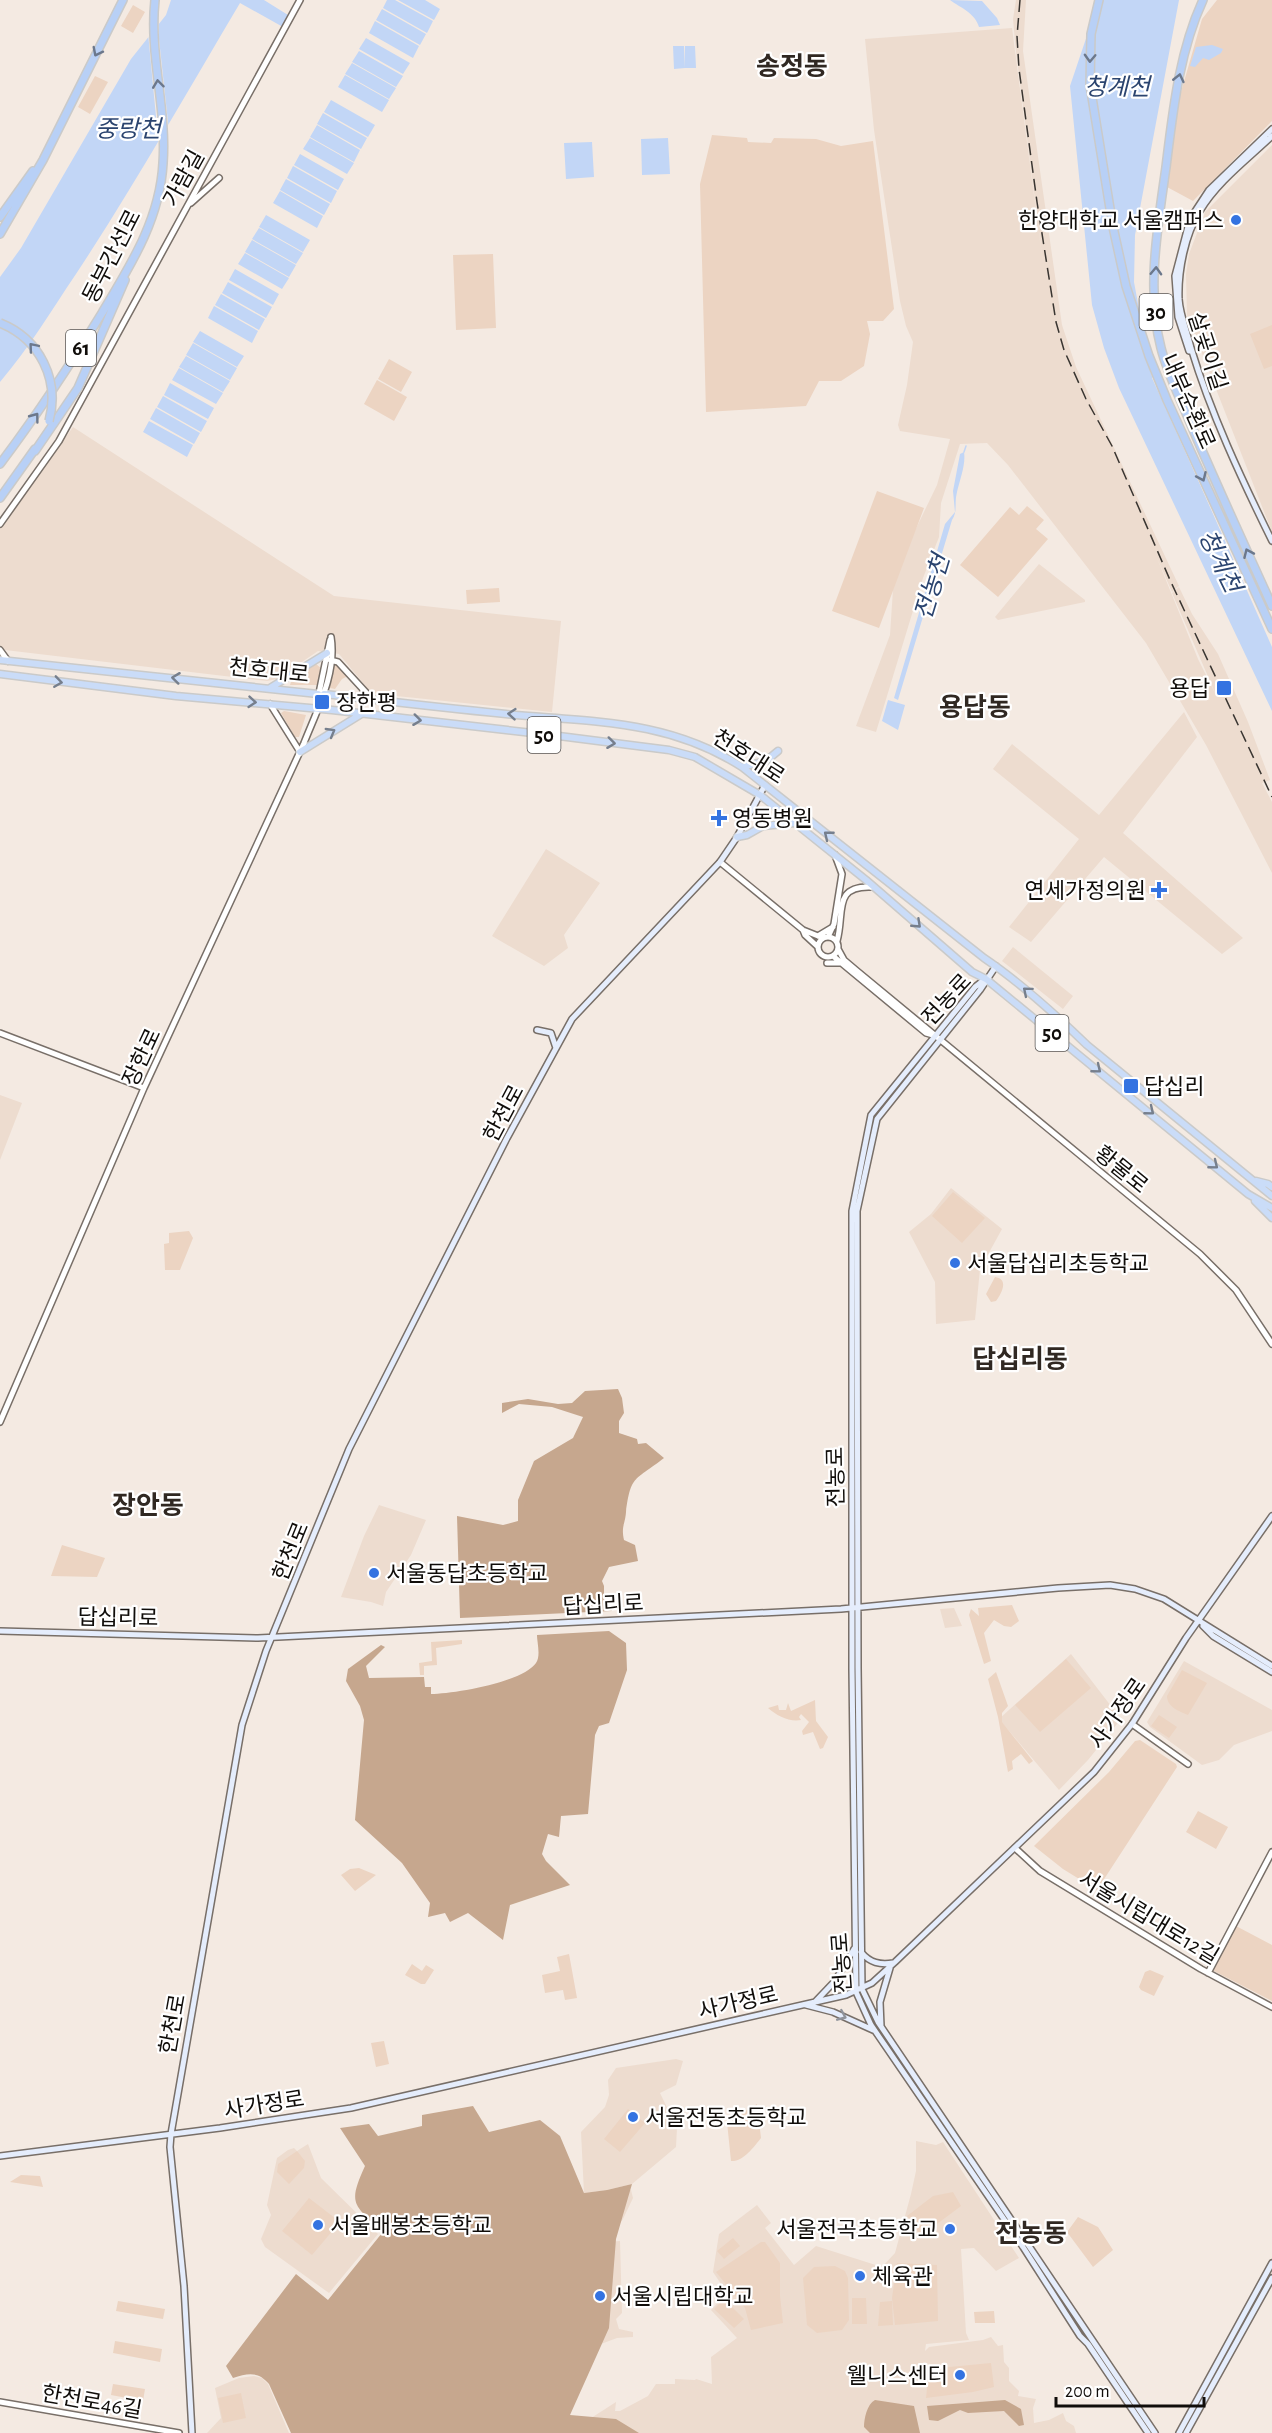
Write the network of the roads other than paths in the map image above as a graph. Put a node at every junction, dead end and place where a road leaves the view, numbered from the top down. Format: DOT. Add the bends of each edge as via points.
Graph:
graph roads {
  1 [pos="123,0"];
  2 [pos="155,0"];
  3 [pos="300,0"];
  4 [pos="1099,0"];
  5 [pos="1203,0"];
  6 [pos="1272,129"];
  7 [pos="1272,136"];
  8 [pos="43,160"];
  9 [pos="219,178"];
  10 [pos="185,208"];
  11 [pos="0,217"];
  12 [pos="0,234"];
  13 [pos="135,256"];
  14 [pos="0,323"];
  15 [pos="1223,435"];
  16 [pos="34,451"];
  17 [pos="0,464"];
  18 [pos="0,498"];
  19 [pos="0,524"];
  20 [pos="1272,541"];
  21 [pos="1272,606"];
  22 [pos="1272,628"];
  23 [pos="0,650"];
  24 [pos="331,658"];
  25 [pos="0,660"];
  26 [pos="8,661"];
  27 [pos="0,674"];
  28 [pos="270,688"];
  29 [pos="321,694"];
  30 [pos="372,699"];
  31 [pos="270,704"];
  32 [pos="317,709"];
  33 [pos="364,713"];
  34 [pos="778,751"];
  35 [pos="300,752"];
  36 [pos="742,767"];
  37 [pos="765,785"];
  38 [pos="760,795"];
  39 [pos="794,823"];
  40 [pos="737,837"];
  41 [pos="835,855"];
  42 [pos="720,862"];
  43 [pos="872,887"];
  44 [pos="841,901"];
  45 [pos="833,927"];
  46 [pos="803,930"];
  47 [pos="823,937"];
  48 [pos="837,941"];
  49 [pos="818,947"];
  50 [pos="838,949"];
  51 [pos="833,956"];
  52 [pos="827,963"];
  53 [pos="842,964"];
  54 [pos="996,966"];
  55 [pos="986,979"];
  56 [pos="537,1030"];
  57 [pos="0,1033"];
  58 [pos="937,1038"];
  59 [pos="556,1048"];
  60 [pos="144,1088"];
  61 [pos="1254,1181"];
  62 [pos="1272,1187"];
  63 [pos="1248,1194"];
  64 [pos="1272,1196"];
  65 [pos="1272,1208"];
  66 [pos="1272,1218"];
  67 [pos="1272,1344"];
  68 [pos="0,1422"];
  69 [pos="1272,1516"];
  70 [pos="855,1608"];
  71 [pos="1198,1621"];
  72 [pos="0,1631"];
  73 [pos="273,1637"];
  74 [pos="1272,1666"];
  75 [pos="1272,1672"];
  76 [pos="1132,1724"];
  77 [pos="1188,1764"];
  78 [pos="1015,1848"];
  79 [pos="1272,1852"];
  80 [pos="857,1950"];
  81 [pos="893,1964"];
  82 [pos="1208,1972"];
  83 [pos="859,1991"];
  84 [pos="814,2002"];
  85 [pos="805,2004"];
  86 [pos="1272,2007"];
  87 [pos="879,2030"];
  88 [pos="171,2134"];
  89 [pos="0,2156"];
  90 [pos="1272,2264"];
  91 [pos="1272,2278"];
  92 [pos="1062,2296"];
  93 [pos="1056,2300"];
  94 [pos="0,2402"];
  95 [pos="179,2433"];
  96 [pos="192,2433"];
  97 [pos="1148,2433"];
  98 [pos="1155,2433"];
  99 [pos="1179,2433"];
  100 [pos="1186,2433"];
  1 -- 8 [label="highway, one-way"];
  13 -- 2 [label="highway, 동부간선로 / 61, one-way" via="150,225 164,161 153,34"];
  3 -- 10 [label="street, 가람길"];
  4 -- 22 [label="highway, 내부순환로 / 30, one-way" via="1090,43 1090,85 1126,286 1167,400"];
  21 -- 5 [label="highway, 내부순환로 / 30, one-way" via="1169,371 1156,317 1159,215 1175,95"];
  6 -- 15 [label="main road, 살곶이길" via="1209,190 1196,208 1175,276 1178,317"];
  7 -- 15 [label="main road, 살곶이길" via="1200,210 1180,276 1182,316"];
  8 -- 11 [label="highway"];
  8 -- 12 [label="highway"];
  9 -- 10 [label="street"];
  10 -- 19 [label="street, 가람길" via="59,441"];
  13 -- 16 [label="highway" via="78,388"];
  17 -- 13 [label="highway, 동부간선로 / 61, one-way" via="69,368"];
  16 -- 14 [label="highway, one-way, bridge" via="49,422 52,393 45,365 26,338"];
  15 -- 20 [label="main road, 살곶이길"];
  16 -- 18 [label="highway"];
  23 -- 26 [label="street"];
  24 -- 28 [label="main road"];
  24 -- 29 [label="street, 장한로"];
  24 -- 30 [label="street"];
  25 -- 26 [label="main road, 천호대로 / 50"];
  28 -- 26 [label="main road, 천호대로 / 50, one-way"];
  27 -- 31 [label="main road, 천호대로 / 50, one-way"];
  28 -- 29 [label="main road, 천호대로 / 50"];
  29 -- 30 [label="main road, 천호대로 / 50"];
  29 -- 32 [label="street, 장한로"];
  36 -- 30 [label="main road, 천호대로 / 50, one-way" via="693,741 618,723"];
  31 -- 32 [label="main road, 천호대로 / 50"];
  31 -- 35 [label="street"];
  32 -- 33 [label="main road, 천호대로 / 50"];
  32 -- 35 [label="street, 장한로"];
  35 -- 33 [label="main road, one-way"];
  33 -- 38 [label="main road, 천호대로 / 50, one-way" via="683,753 695,756"];
  34 -- 36 [label="main road" via="766,760"];
  35 -- 60 [label="street, 장한로"];
  36 -- 37 [label="main road, 천호대로 / 50"];
  37 -- 38 [label="main road, 한천로"];
  54 -- 37 [label="main road, 천호대로 / 50, one-way"];
  38 -- 39 [label="main road, 천호대로 / 50"];
  38 -- 40 [label="main road, 한천로"];
  39 -- 40 [label="main road" via="763,826"];
  39 -- 41 [label="main road, 천호대로 / 50"];
  40 -- 42 [label="main road, 한천로"];
  41 -- 43 [label="main road, 천호대로 / 50"];
  41 -- 44 [label="street" via="842,874"];
  42 -- 46 [label="street"];
  42 -- 59 [label="main road, 한천로" via="572,1019"];
  43 -- 44 [label="street" via="852,888"];
  43 -- 55 [label="main road, 천호대로 / 50, one-way" via="972,972"];
  44 -- 45 [label="street"];
  44 -- 48 [label="street"];
  45 -- 47 [label="street"];
  45 -- 47 [label="street"];
  46 -- 47 [label="street"];
  46 -- 49 [label="street"];
  47 -- 48 [label="street"];
  47 -- 49 [label="street"];
  48 -- 50 [label="street"];
  49 -- 51 [label="street" via="824,956"];
  50 -- 51 [label="street"];
  50 -- 58 [label="street, 황물로" via="844,960"];
  51 -- 53 [label="street, 황물로"];
  52 -- 53 [label="street"];
  53 -- 58 [label="street, 황물로"];
  54 -- 55 [label="main road, 전농로"];
  61 -- 54 [label="main road, 천호대로 / 50, one-way"];
  55 -- 58 [label="main road, 전농로"];
  55 -- 63 [label="main road, 천호대로 / 50, one-way"];
  56 -- 59 [label="main road" via="551,1033"];
  57 -- 60 [label="street"];
  58 -- 67 [label="street, 황물로" via="1200,1254 1236,1290"];
  58 -- 70 [label="main road, 전농로" via="871,1115 852,1211"];
  59 -- 73 [label="main road, 한천로" via="349,1449"];
  60 -- 68 [label="street, 장한로"];
  61 -- 62 [label="main road"];
  61 -- 64 [label="main road, 천호대로"];
  63 -- 65 [label="main road, 천호대로 / 50"];
  63 -- 66 [label="main road"];
  69 -- 71 [label="main road, 사가정로"];
  70 -- 71 [label="main road, 답십리로" via="1110,1585 1164,1599"];
  70 -- 73 [label="main road, 답십리로"];
  70 -- 80 [label="main road, 전농로"];
  71 -- 74 [label="main road, 답십리로"];
  71 -- 75 [label="main road, 답십리로" via="1213,1636"];
  71 -- 76 [label="main road, 사가정로"];
  72 -- 73 [label="main road, 답십리로"];
  73 -- 88 [label="main road, 한천로" via="242,1725"];
  76 -- 77 [label="street"];
  76 -- 78 [label="main road, 사가정로" via="1094,1772"];
  78 -- 81 [label="main road, 사가정로"];
  78 -- 82 [label="street, 서울시립대로12길" via="1040,1871"];
  79 -- 82 [label="street"];
  80 -- 81 [label="main road" via="876,1963"];
  80 -- 83 [label="main road, 전농로"];
  80 -- 84 [label="main road"];
  81 -- 83 [label="main road, 사가정로"];
  81 -- 87 [label="main road" via="880,2002"];
  82 -- 86 [label="street, 서울시립대로12길"];
  83 -- 84 [label="main road, 사가정로"];
  83 -- 87 [label="main road, 전농로"];
  84 -- 85 [label="main road, 사가정로"];
  85 -- 87 [label="main road, one-way"];
  85 -- 88 [label="main road, 사가정로" via="351,2108"];
  87 -- 92 [label="main road, 전농로"];
  87 -- 93 [label="main road, 전농로"];
  88 -- 89 [label="main road, 사가정로"];
  88 -- 96 [label="main road, 한천로"];
  90 -- 99 [label="main road"];
  91 -- 100 [label="main road"];
  92 -- 93 [label="main road"];
  92 -- 98 [label="main road, 전농로"];
  93 -- 97 [label="main road, 전농로"];
  94 -- 95 [label="street, 한천로46길"];
}
